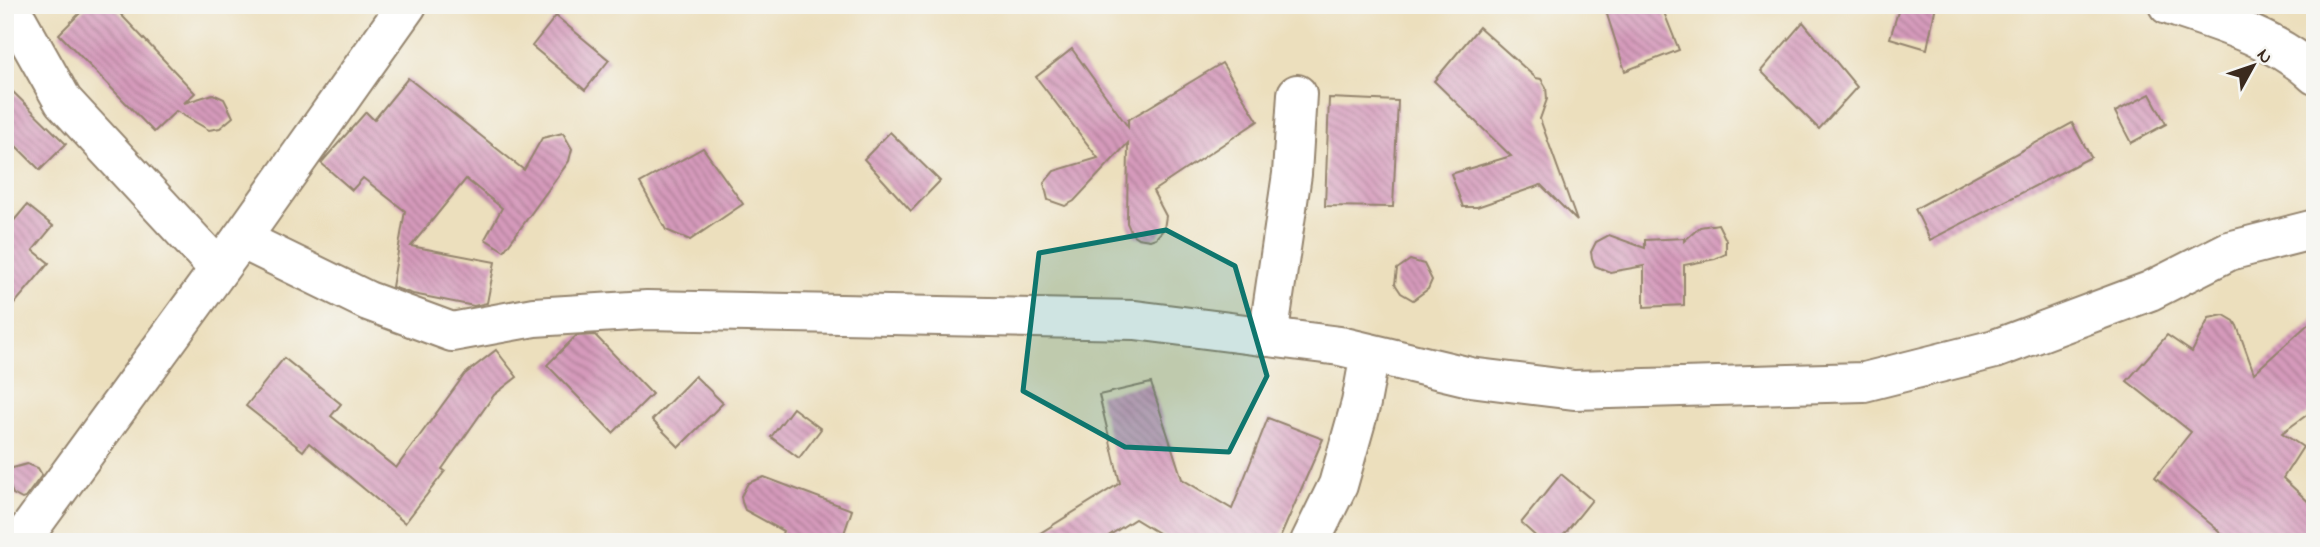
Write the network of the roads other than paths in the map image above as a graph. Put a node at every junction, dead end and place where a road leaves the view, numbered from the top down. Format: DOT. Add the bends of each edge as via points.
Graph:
graph roads {
  1 [pos="407,5"];
  2 [pos="2168,5"];
  3 [pos="14,15"];
  4 [pos="2315,75"];
  5 [pos="1297,94"];
  6 [pos="2315,229"];
  7 [pos="230,253"];
  8 [pos="1268,337"];
  9 [pos="1370,354"];
  10 [pos="20,542"];
  11 [pos="1310,542"];
  1 -- 7 [label="street"];
  2 -- 4 [label="street" via="2230,26 2301,61"];
  3 -- 7 [label="street" via="63,101"];
  5 -- 8 [label="street" via="1293,174"];
  6 -- 9 [label="street" via="2229,251 2150,291 1995,349 1864,382 1574,390 1469,377"];
  7 -- 8 [label="street" via="452,332 534,317 647,310 1135,320"];
  7 -- 10 [label="street"];
  8 -- 9 [label="street"];
  9 -- 11 [label="street" via="1338,485"];
}
